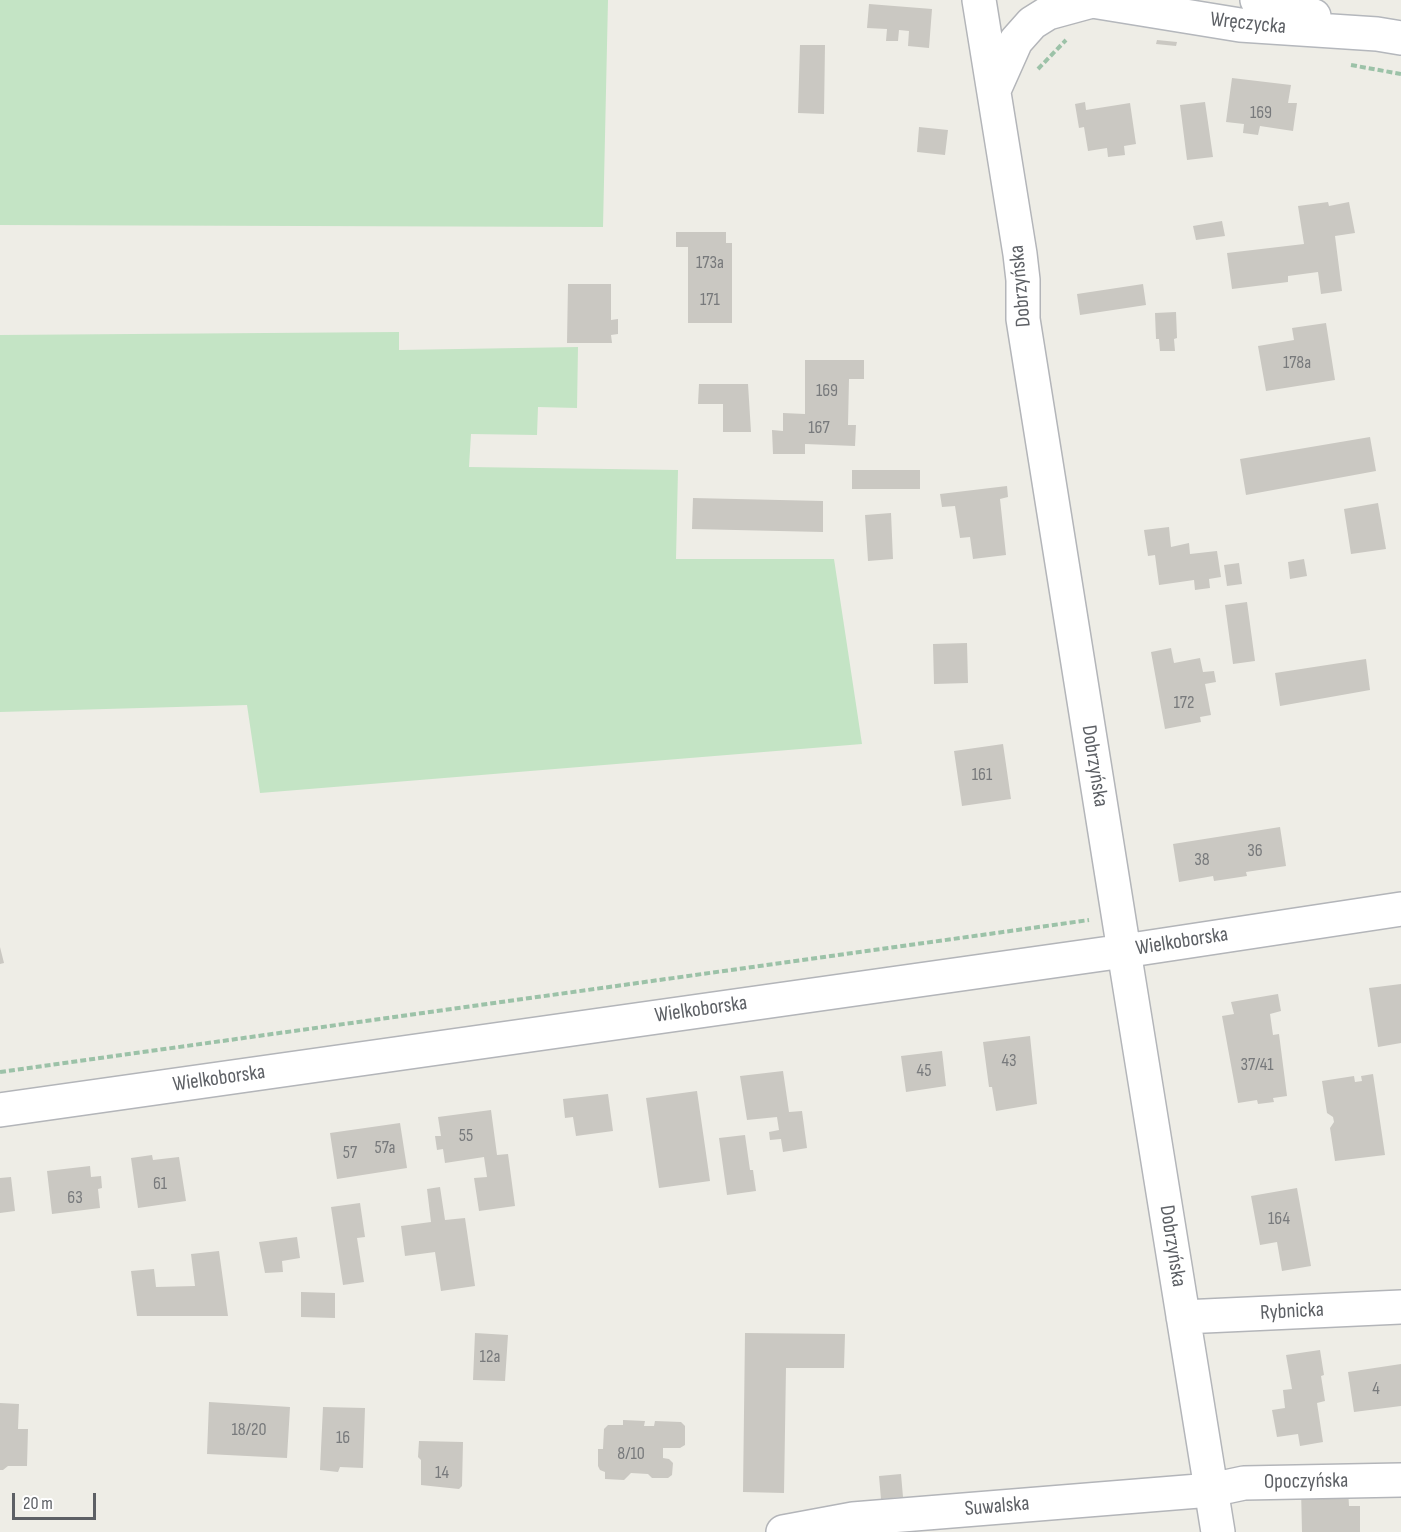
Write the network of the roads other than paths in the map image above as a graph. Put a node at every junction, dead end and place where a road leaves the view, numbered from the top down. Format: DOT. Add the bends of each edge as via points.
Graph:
graph roads {
  1 [pos="979,0"];
  2 [pos="1257,0"];
  3 [pos="1089,1"];
  4 [pos="1389,36"];
  5 [pos="995,88"];
  6 [pos="1401,909"];
  7 [pos="1124,951"];
  8 [pos="0,1110"];
  9 [pos="1401,1306"];
  10 [pos="1183,1317"];
  11 [pos="1401,1480"];
  12 [pos="1211,1490"];
  13 [pos="783,1532"];
  14 [pos="1218,1532"];
  1 -- 5 [label="street, Dobrzyńska"];
  2 -- 4 [label="street, Wręczycka"];
  3 -- 4 [label="street, Wręczycka" via="1240,25"];
  3 -- 5 [label="street" via="1032,22 1016,41"];
  5 -- 7 [label="street, Dobrzyńska" via="1021,263 1023,319"];
  6 -- 7 [label="street, Wielkoborska"];
  7 -- 8 [label="street, Wielkoborska"];
  7 -- 10 [label="street, Dobrzyńska"];
  9 -- 10 [label="street, Rybnicka"];
  10 -- 12 [label="street, Dobrzyńska"];
  11 -- 12 [label="street, Opoczyńska" via="1244,1483"];
  12 -- 13 [label="street, Suwalska" via="853,1519"];
  12 -- 14 [label="street, Dobrzyńska"];
}
